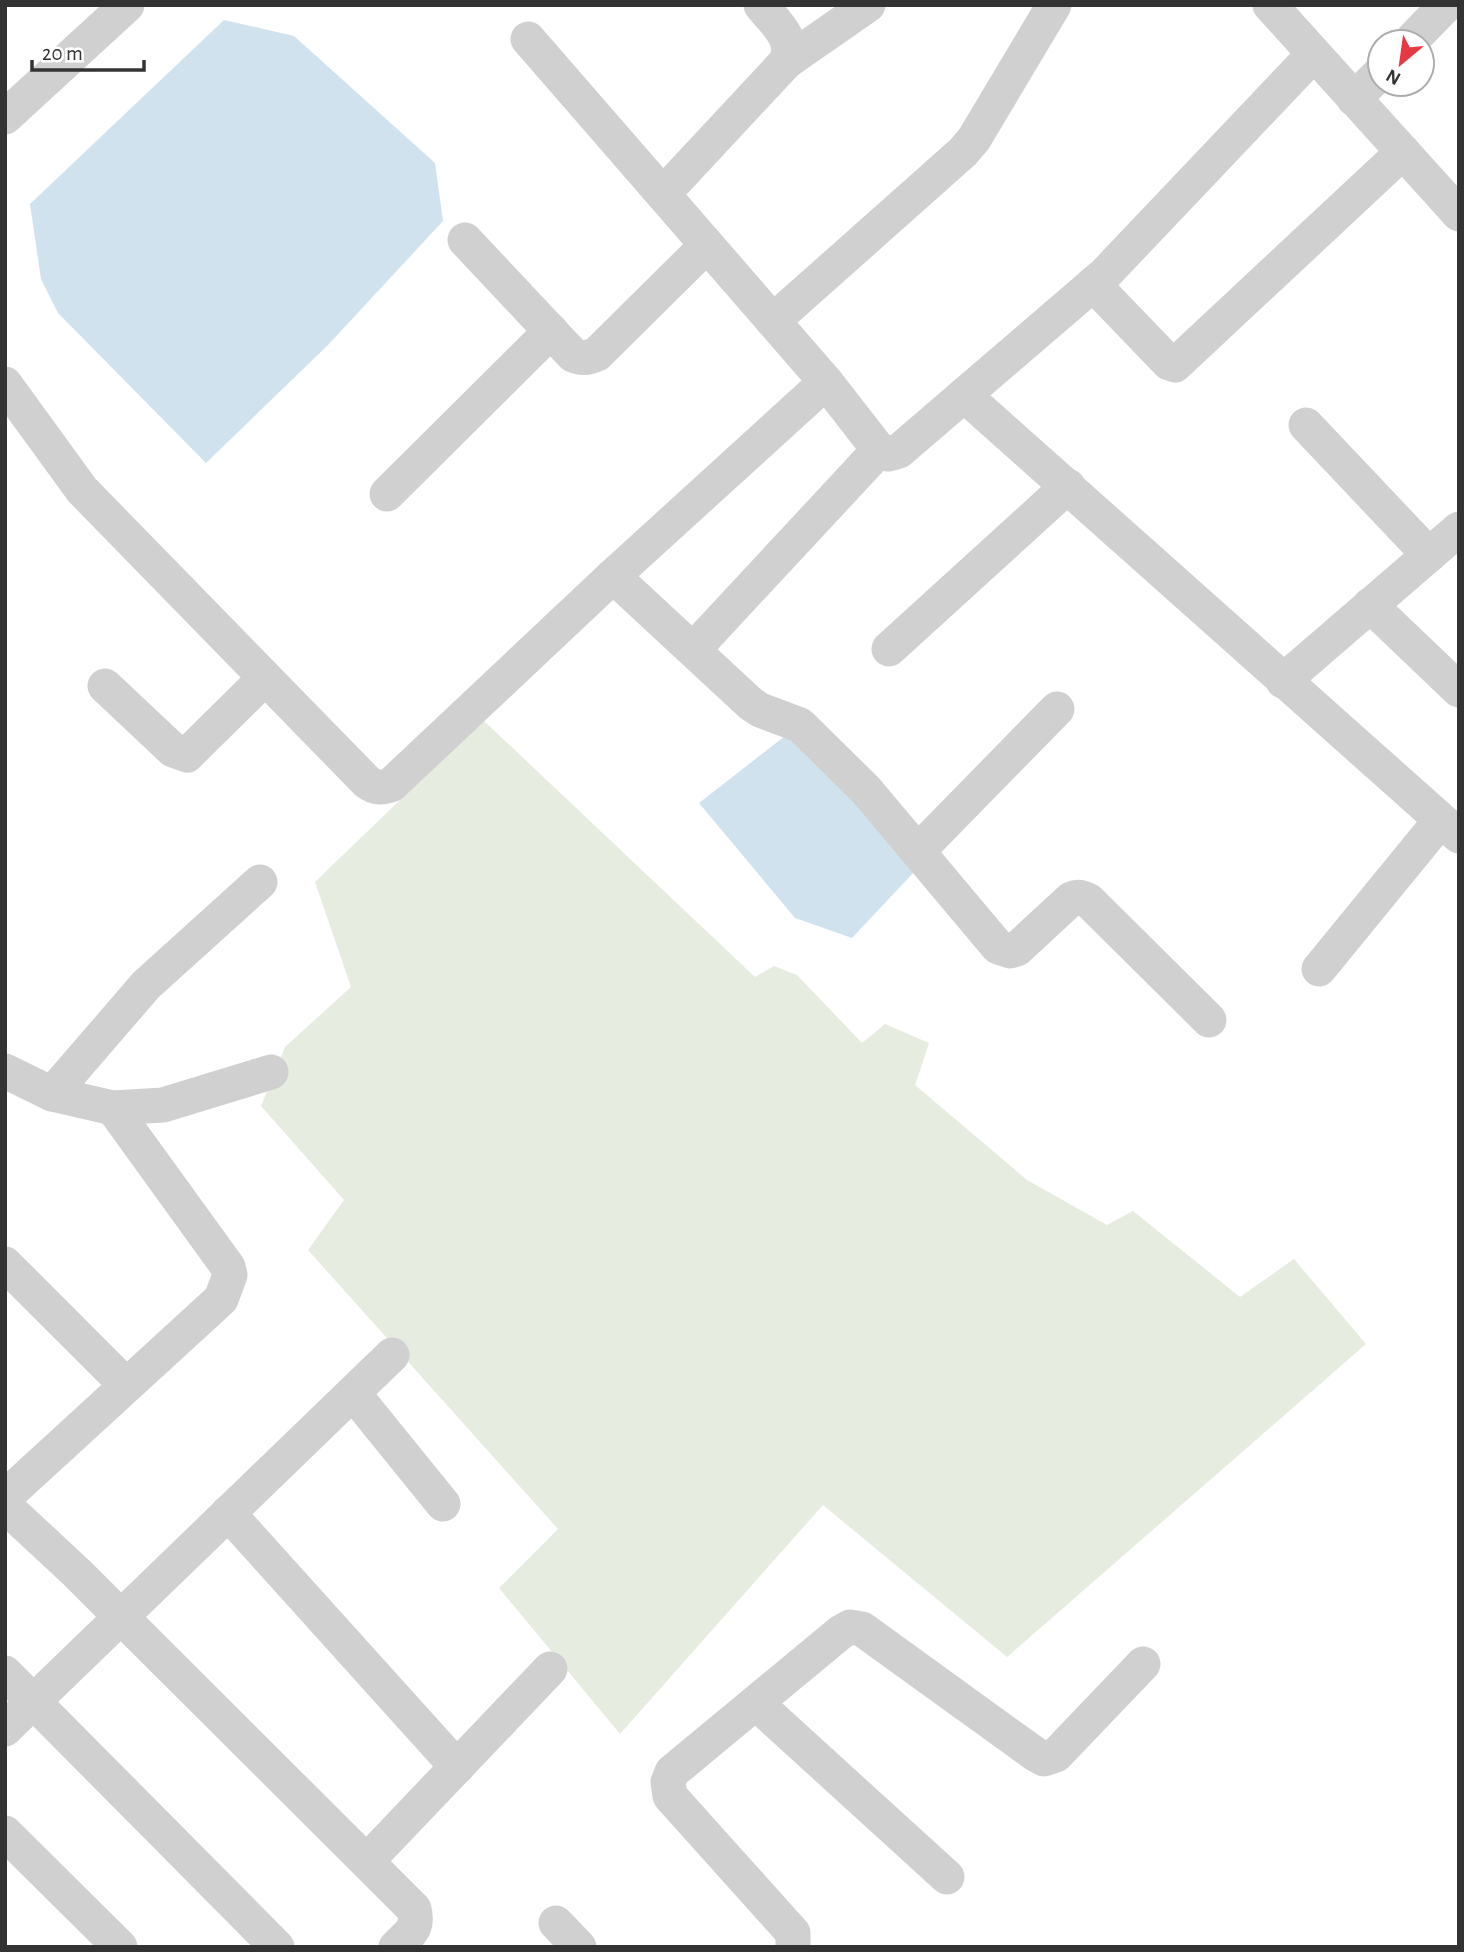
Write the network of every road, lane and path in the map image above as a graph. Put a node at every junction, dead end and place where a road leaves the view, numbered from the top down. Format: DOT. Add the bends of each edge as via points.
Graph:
graph roads {
  1 [pos="127,5"];
  2 [pos="761,5"];
  3 [pos="868,5"];
  4 [pos="1054,5"];
  5 [pos="1270,5"];
  6 [pos="1447,5"];
  7 [pos="1424,28"];
  8 [pos="528,39"];
  9 [pos="1313,55"];
  10 [pos="786,62"];
  11 [pos="1366,87"];
  12 [pos="1354,99"];
  13 [pos="5,117"];
  14 [pos="1402,152"];
  15 [pos="663,194"];
  16 [pos="1459,214"];
  17 [pos="465,240"];
  18 [pos="706,246"];
  19 [pos="1093,284"];
  20 [pos="773,321"];
  21 [pos="551,331"];
  22 [pos="825,382"];
  23 [pos="5,384"];
  24 [pos="964,395"];
  25 [pos="1306,425"];
  26 [pos="879,450"];
  27 [pos="1068,486"];
  28 [pos="387,494"];
  29 [pos="1459,529"];
  30 [pos="1429,555"];
  31 [pos="613,576"];
  32 [pos="1370,606"];
  33 [pos="889,649"];
  34 [pos="693,650"];
  35 [pos="265,678"];
  36 [pos="1283,681"];
  37 [pos="105,686"];
  38 [pos="1459,690"];
  39 [pos="1057,709"];
  40 [pos="1450,829"];
  41 [pos="918,852"];
  42 [pos="260,882"];
  43 [pos="1319,969"];
  44 [pos="1209,1020"];
  45 [pos="5,1071"];
  46 [pos="271,1072"];
  47 [pos="52,1094"];
  48 [pos="113,1108"];
  49 [pos="5,1264"];
  50 [pos="393,1355"];
  51 [pos="126,1385"];
  52 [pos="353,1392"];
  53 [pos="5,1497"];
  54 [pos="443,1504"];
  55 [pos="5,1506"];
  56 [pos="228,1513"];
  57 [pos="121,1616"];
  58 [pos="1143,1664"];
  59 [pos="550,1669"];
  60 [pos="5,1673"];
  61 [pos="33,1700"];
  62 [pos="757,1704"];
  63 [pos="5,1728"];
  64 [pos="457,1767"];
  65 [pos="5,1833"];
  66 [pos="367,1861"];
  67 [pos="947,1877"];
  68 [pos="120,1947"];
  69 [pos="277,1947"];
  70 [pos="396,1947"];
  71 [pos="793,1947"];
  1 -- 13 [label="street"];
  2 -- 10 [label="street" via="788,39"];
  3 -- 10 [label="street"];
  4 -- 20 [label="street" via="963,152"];
  5 -- 9 [label="street"];
  6 -- 7 [label="street"];
  8 -- 15 [label="street"];
  9 -- 12 [label="street"];
  9 -- 19 [label="street"];
  10 -- 15 [label="street"];
  11 -- 12 [label="street"];
  12 -- 14 [label="street"];
  14 -- 16 [label="street"];
  14 -- 19 [label="street" via="1174,365"];
  15 -- 18 [label="street"];
  17 -- 21 [label="street"];
  18 -- 20 [label="street"];
  18 -- 21 [label="street" via="597,354 588,358 573,355"];
  19 -- 24 [label="street"];
  20 -- 22 [label="street"];
  21 -- 28 [label="street"];
  22 -- 26 [label="street"];
  22 -- 31 [label="street"];
  23 -- 35 [label="street" via="82,491"];
  24 -- 26 [label="street" via="899,451 888,454"];
  24 -- 27 [label="street"];
  25 -- 30 [label="street"];
  26 -- 34 [label="street"];
  27 -- 33 [label="street"];
  27 -- 36 [label="street"];
  29 -- 30 [label="street"];
  30 -- 32 [label="street"];
  31 -- 34 [label="street"];
  31 -- 35 [label="street" via="391,785 376,787 367,782"];
  32 -- 36 [label="street"];
  32 -- 38 [label="street"];
  34 -- 41 [label="street" via="760,710 800,725 866,790"];
  35 -- 37 [label="street" via="187,755 173,750"];
  36 -- 40 [label="street"];
  39 -- 41 [label="street"];
  40 -- 43 [label="street"];
  41 -- 44 [label="street" via="993,943 1004,949 1017,949 1070,898 1089,901"];
  42 -- 47 [label="street" via="146,985"];
  45 -- 47 [label="street"];
  46 -- 48 [label="street" via="163,1105"];
  47 -- 48 [label="street"];
  48 -- 51 [label="street" via="230,1275 221,1298"];
  49 -- 51 [label="street"];
  50 -- 52 [label="street"];
  51 -- 53 [label="street"];
  52 -- 54 [label="street"];
  52 -- 56 [label="street"];
  55 -- 57 [label="street"];
  56 -- 57 [label="street"];
  56 -- 64 [label="street"];
  57 -- 61 [label="street"];
  57 -- 66 [label="street"];
  58 -- 62 [label="street" via="1056,1755 1044,1759 856,1627 841,1632"];
  59 -- 64 [label="street"];
  60 -- 61 [label="street"];
  61 -- 63 [label="street"];
  61 -- 69 [label="street"];
  62 -- 67 [label="street"];
  62 -- 71 [label="street" via="672,1772 667,1790 793,1933"];
  64 -- 66 [label="street"];
  65 -- 68 [label="street"];
  66 -- 70 [label="street" via="414,1909 417,1920 413,1930"];
}
